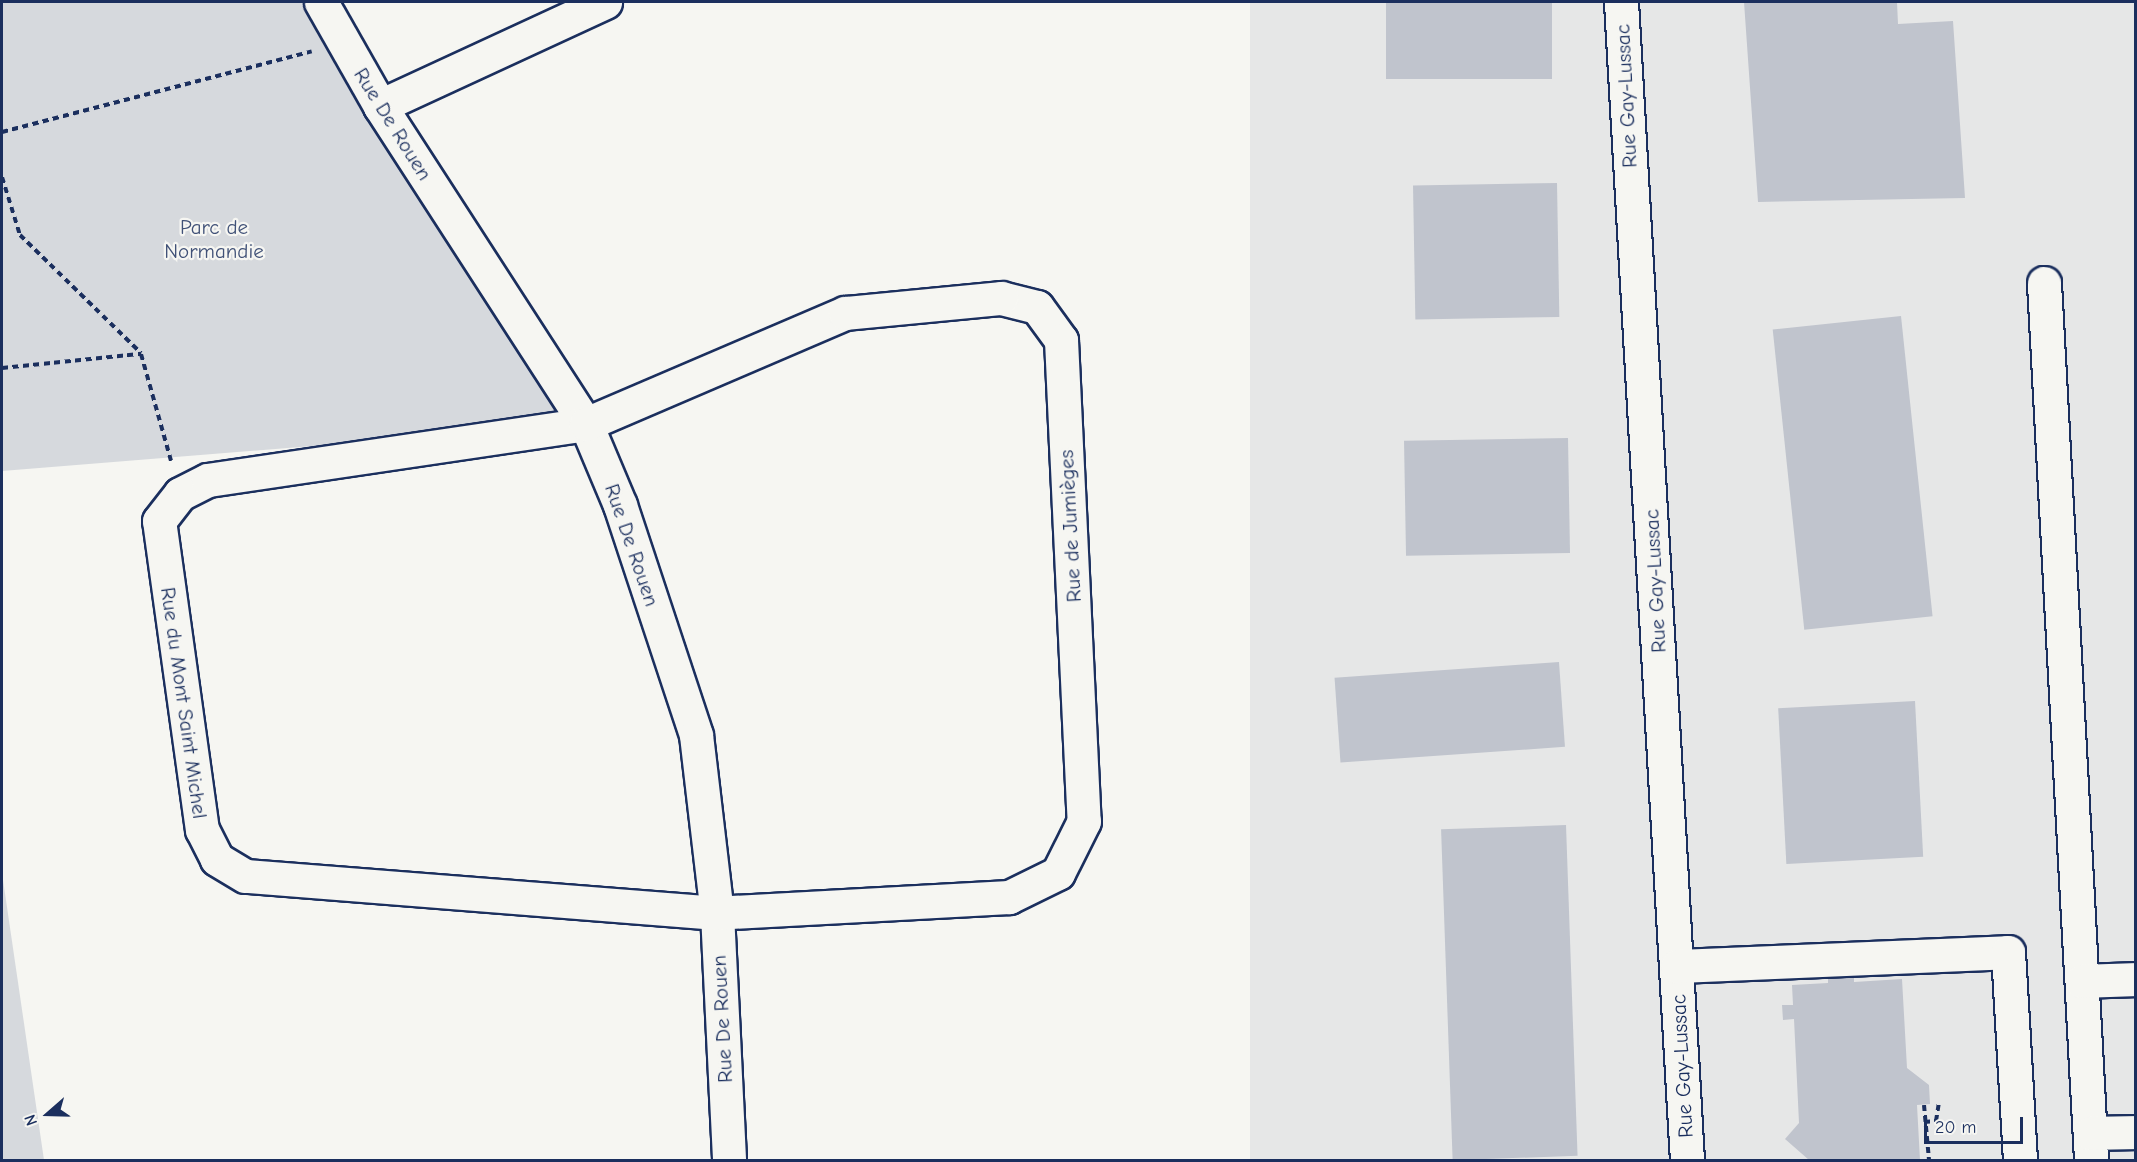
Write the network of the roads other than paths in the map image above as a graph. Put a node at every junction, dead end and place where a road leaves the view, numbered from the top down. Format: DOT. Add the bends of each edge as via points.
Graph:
graph roads {
  1 [pos="321,2"];
  2 [pos="605,2"];
  3 [pos="1621,2"];
  4 [pos="380,106"];
  5 [pos="2044,283"];
  6 [pos="586,424"];
  7 [pos="717,913"];
  8 [pos="1677,966"];
  9 [pos="2136,979"];
  10 [pos="2082,981"];
  11 [pos="2136,1132"];
  12 [pos="2090,1147"];
  13 [pos="729,1161"];
  14 [pos="1687,1161"];
  15 [pos="2020,1161"];
  1 -- 4 [label="street, Rue De Rouen"];
  2 -- 4 [label="street"];
  3 -- 8 [label="street, Rue Gay-Lussac"];
  4 -- 6 [label="street, Rue De Rouen"];
  5 -- 10 [label="street"];
  6 -- 7 [label="street, Rue De Rouen" via="620,505 696,735"];
  6 -- 7 [label="street, Rue du Mont Saint Michel" via="208,480 180,494 159,521 202,830 217,859 245,876"];
  6 -- 7 [label="street, Rue de Jumièges" via="845,314 1001,298 1037,308 1061,340 1084,821 1058,873 1009,897"];
  7 -- 13 [label="street, Rue De Rouen"];
  8 -- 14 [label="street, Rue Gay-Lussac"];
  8 -- 15 [label="street" via="2008,952"];
  9 -- 10 [label="street"];
  10 -- 12 [label="street"];
  11 -- 12 [label="street"];
}
